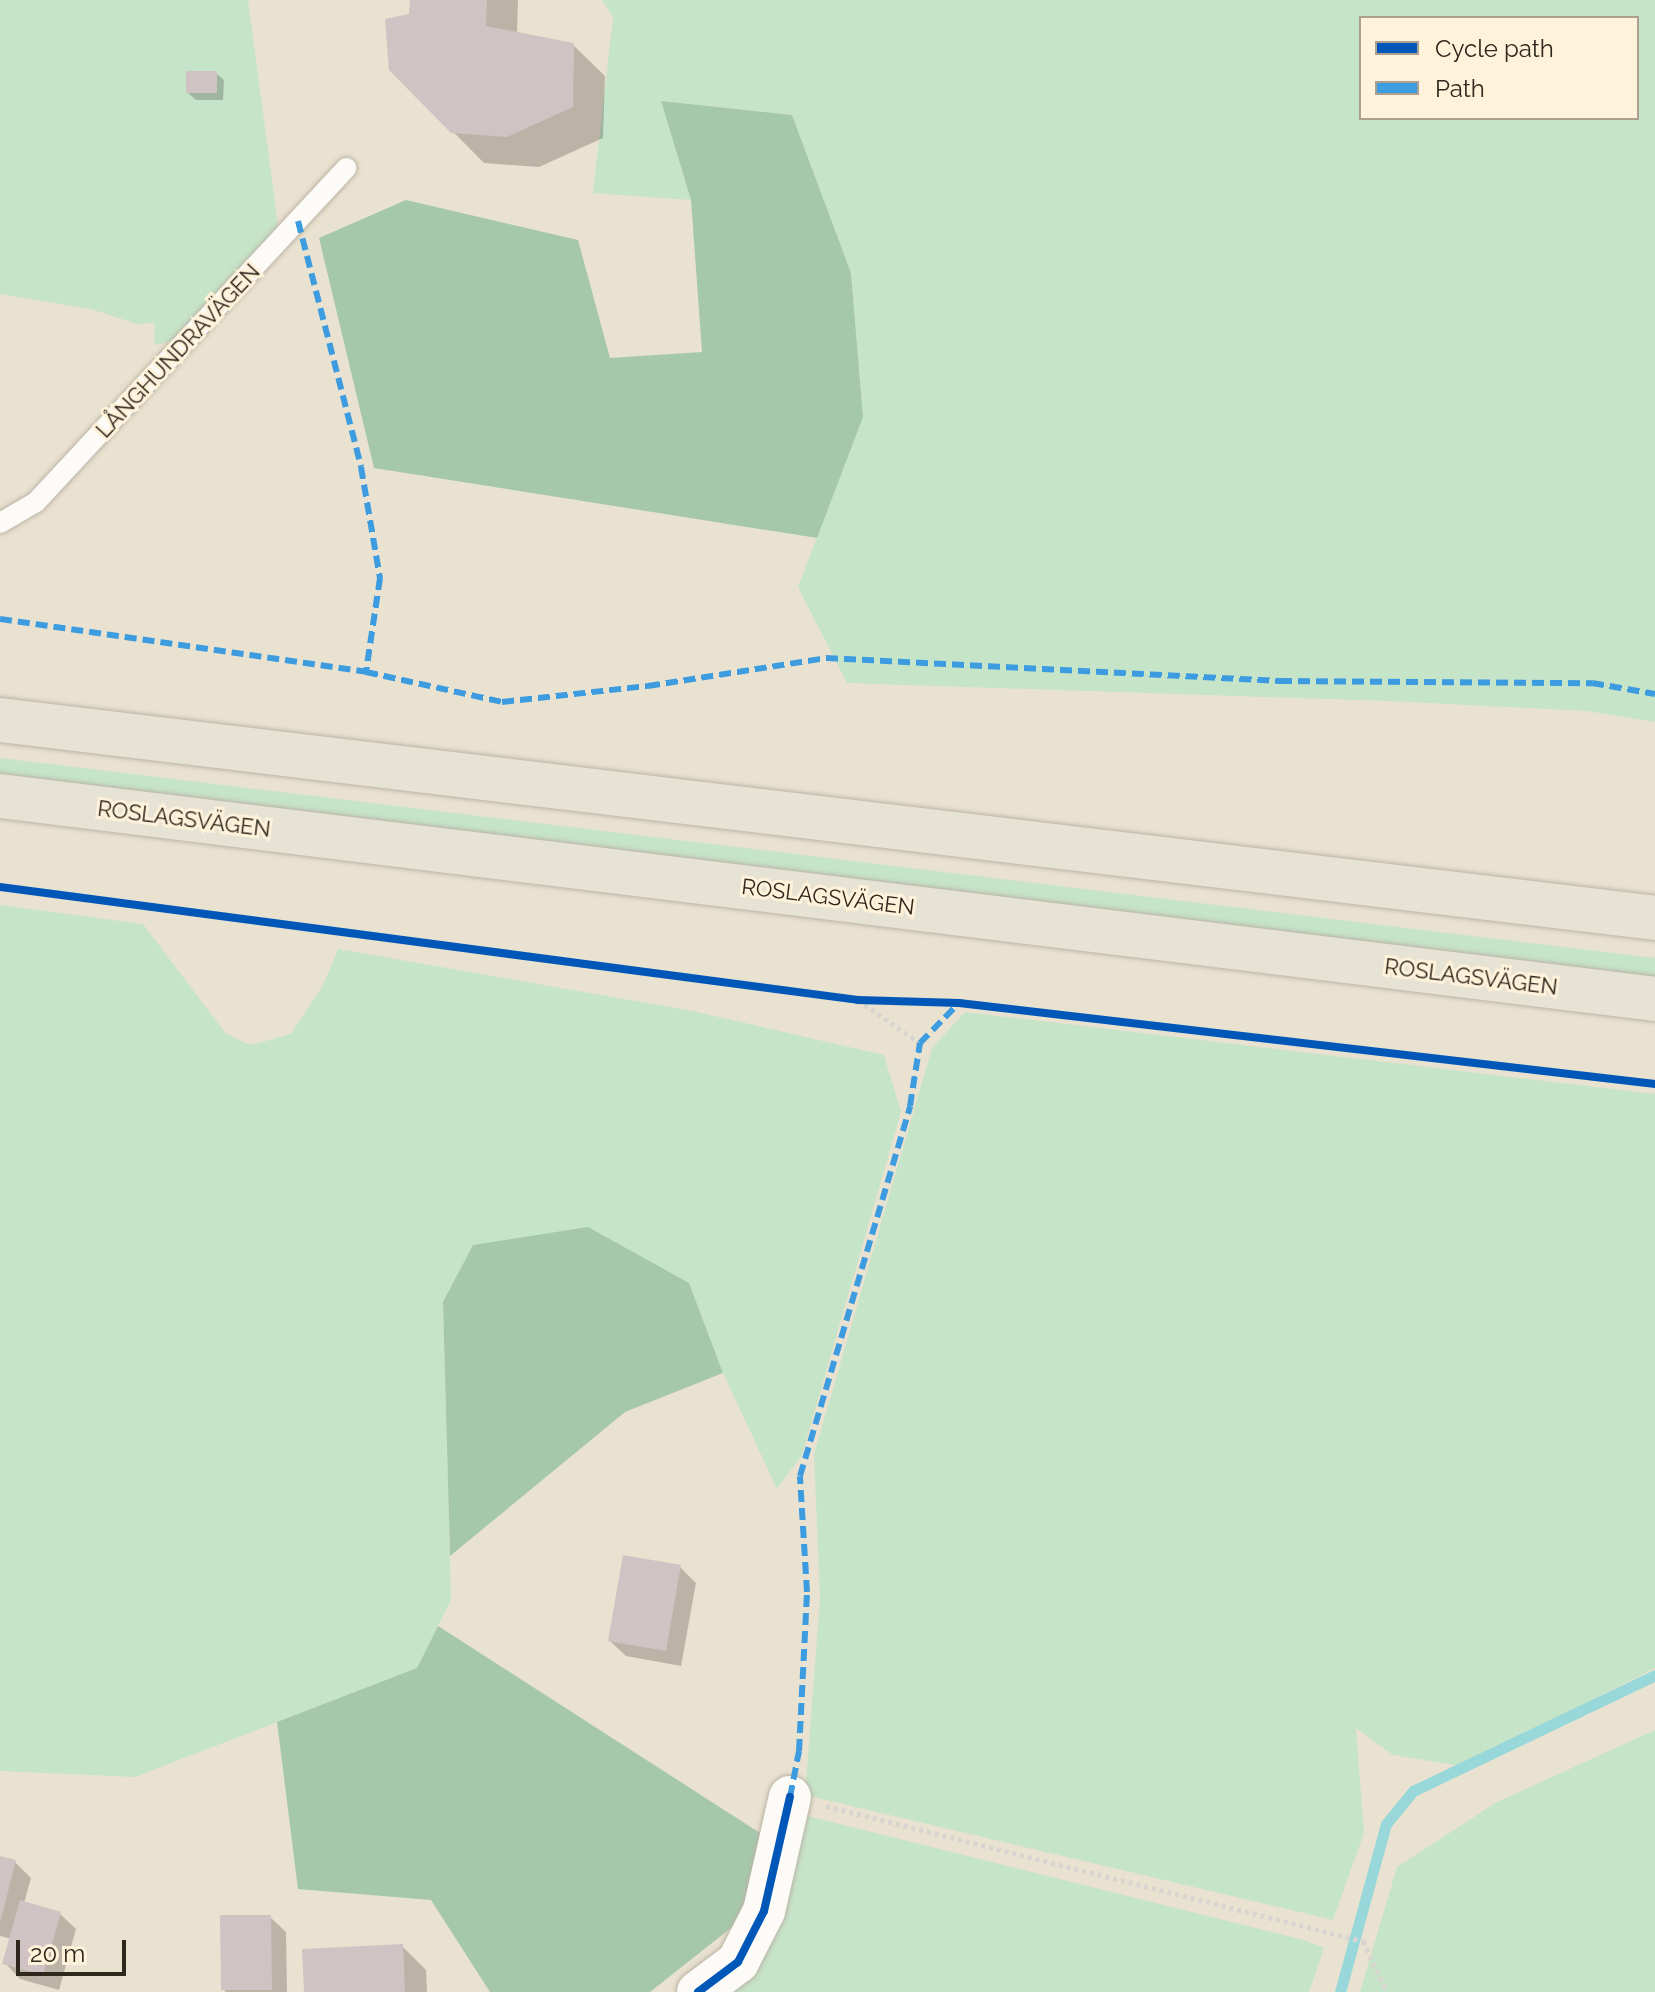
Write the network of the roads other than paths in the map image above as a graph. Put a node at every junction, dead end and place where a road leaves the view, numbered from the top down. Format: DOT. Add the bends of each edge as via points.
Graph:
graph roads {
  1 [pos="346,168"];
  2 [pos="0,523"];
  3 [pos="0,720"];
  4 [pos="0,796"];
  5 [pos="1655,918"];
  6 [pos="1655,999"];
  7 [pos="790,1797"];
  8 [pos="698,1992"];
  1 -- 2 [label="lane, LÅNGHUNDRAVÄGEN" via="36,502"];
  3 -- 5 [label="main road"];
  4 -- 6 [label="main road, ROSLAGSVÄGEN"];
  7 -- 8 [label="street" via="764,1911 738,1962"];
}
